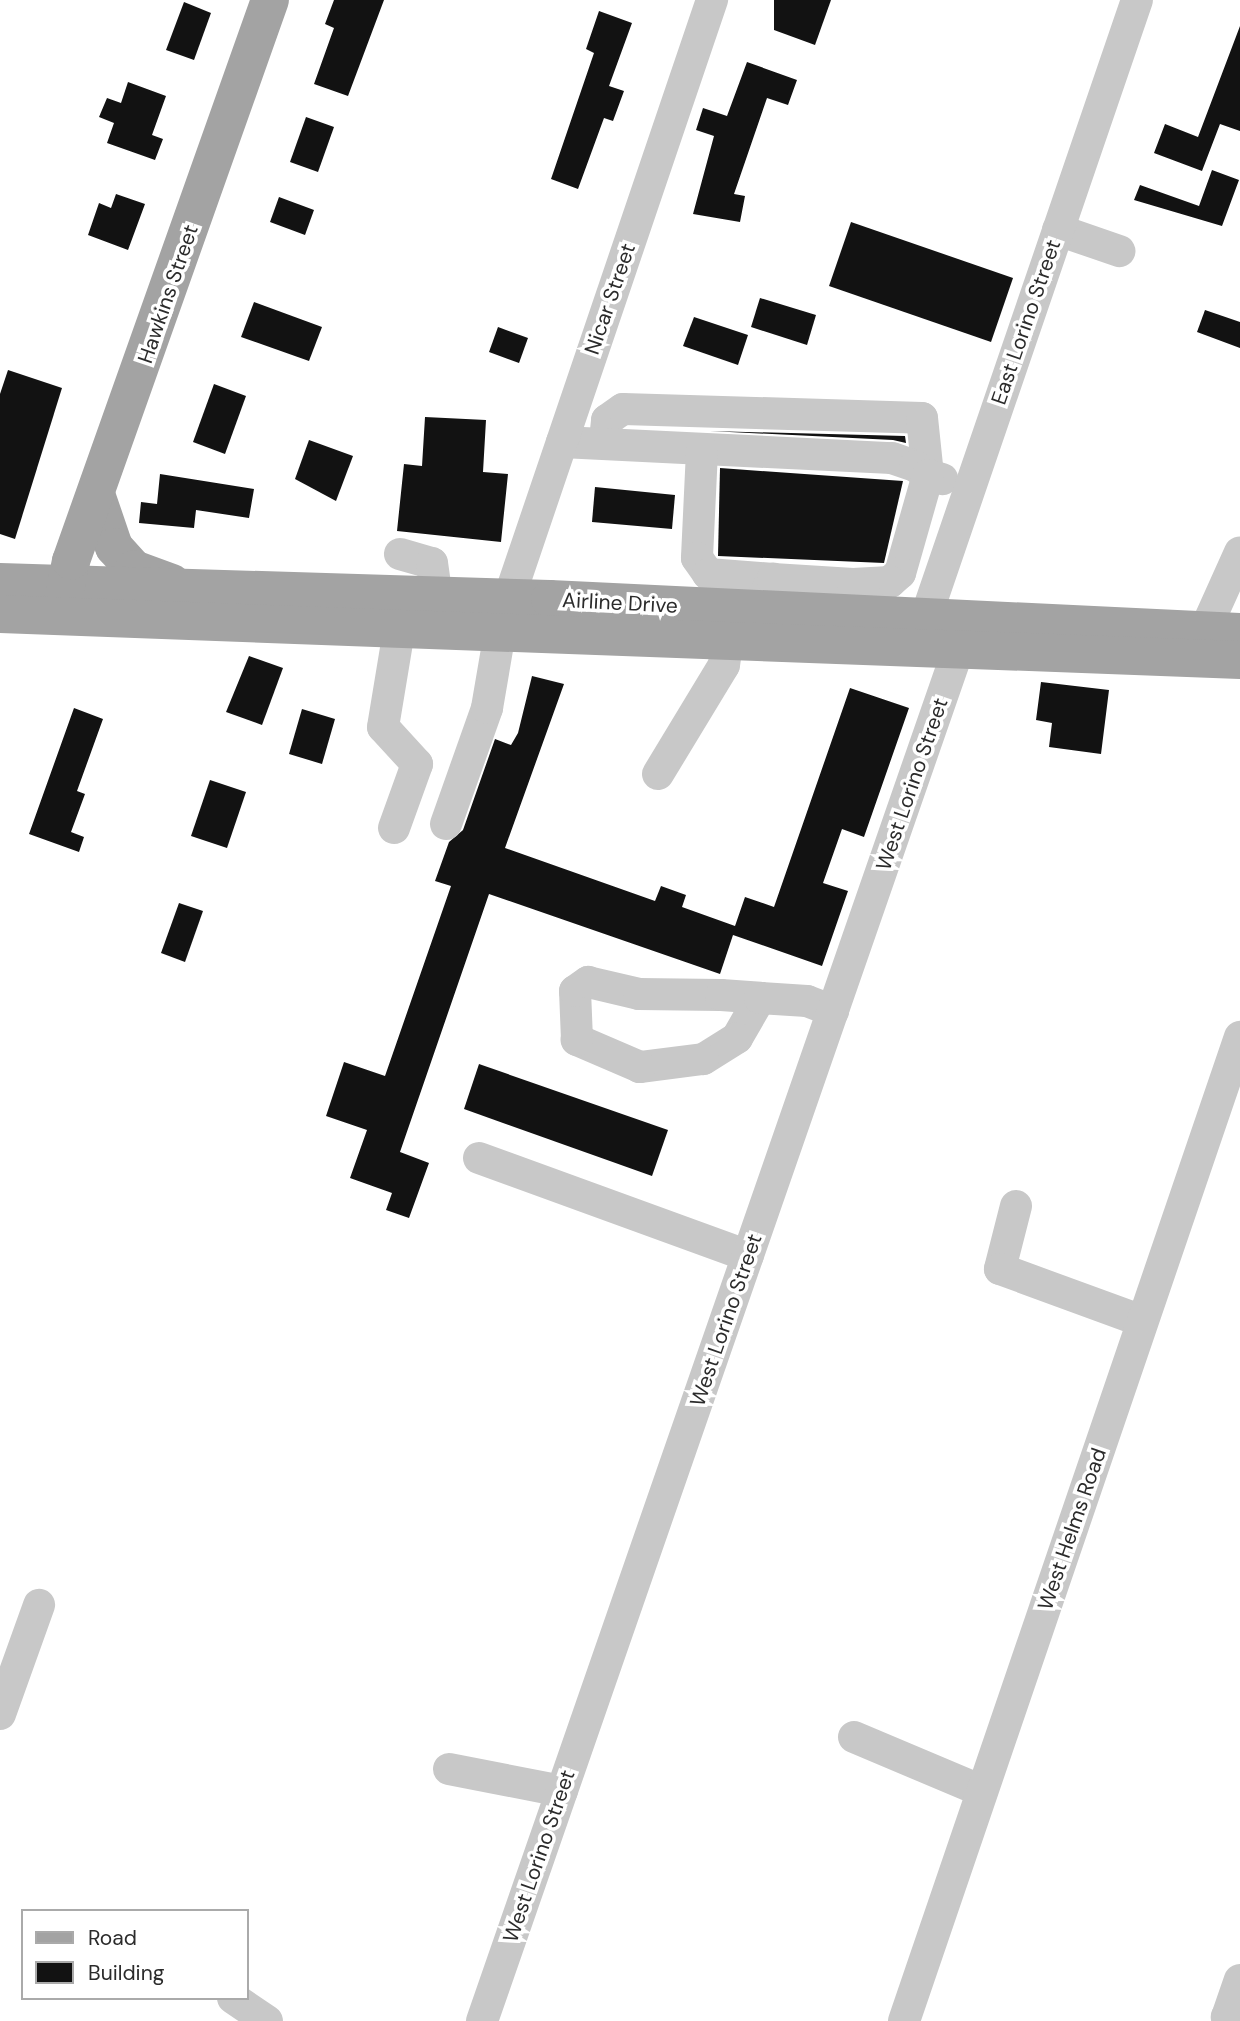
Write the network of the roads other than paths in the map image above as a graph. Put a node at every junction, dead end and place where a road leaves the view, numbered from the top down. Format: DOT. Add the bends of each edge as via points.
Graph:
graph roads {
  1 [pos="270,0"];
  2 [pos="712,0"];
  3 [pos="1137,0"];
  4 [pos="1058,230"];
  5 [pos="1119,251"];
  6 [pos="605,440"];
  7 [pos="562,442"];
  8 [pos="702,451"];
  9 [pos="928,475"];
  10 [pos="970,487"];
  11 [pos="97,497"];
  12 [pos="1240,552"];
  13 [pos="400,554"];
  14 [pos="0,582"];
  15 [pos="193,591"];
  16 [pos="767,594"];
  17 [pos="437,598"];
  18 [pos="861,599"];
  19 [pos="62,602"];
  20 [pos="0,614"];
  21 [pos="505,615"];
  22 [pos="399,630"];
  23 [pos="921,631"];
  24 [pos="1222,631"];
  25 [pos="964,633"];
  26 [pos="728,638"];
  27 [pos="1240,660"];
  28 [pos="658,774"];
  29 [pos="446,824"];
  30 [pos="394,828"];
  31 [pos="760,998"];
  32 [pos="833,1011"];
  33 [pos="1240,1037"];
  34 [pos="479,1158"];
  35 [pos="1016,1206"];
  36 [pos="748,1256"];
  37 [pos="1142,1321"];
  38 [pos="38,1605"];
  39 [pos="0,1714"];
  40 [pos="854,1737"];
  41 [pos="449,1769"];
  42 [pos="562,1791"];
  43 [pos="982,1791"];
  44 [pos="1240,1980"];
  45 [pos="236,2000"];
  46 [pos="267,2021"];
  47 [pos="482,2021"];
  48 [pos="904,2021"];
  49 [pos="1238,2021"];
  1 -- 11 [label="main road, Hawkins Street"];
  2 -- 7 [label="street, Nicar Street"];
  3 -- 4 [label="street, East Lorino Street"];
  4 -- 5 [label="street"];
  4 -- 10 [label="street, East Lorino Street"];
  6 -- 7 [label="street"];
  6 -- 8 [label="street" via="618,448"];
  6 -- 9 [label="street" via="607,421 623,409 922,418"];
  7 -- 21 [label="street, Nicar Street"];
  8 -- 9 [label="street" via="892,458"];
  8 -- 16 [label="street" via="697,558 708,574"];
  9 -- 10 [label="street"];
  9 -- 18 [label="street" via="900,573"];
  10 -- 23 [label="street, East Lorino Street"];
  11 -- 15 [label="main road" via="114,547 134,569"];
  11 -- 19 [label="main road, Hawkins Street"];
  12 -- 24 [label="street"];
  13 -- 17 [label="street" via="432,563"];
  14 -- 19 [label="main road, Airline Drive"];
  15 -- 17 [label="main road, Airline Drive"];
  15 -- 19 [label="main road, Airline Drive"];
  16 -- 18 [label="main road, Airline Drive"];
  16 -- 21 [label="main road, Airline Drive"];
  17 -- 21 [label="main road, Airline Drive"];
  18 -- 23 [label="main road, Airline Drive"];
  19 -- 20 [label="main road, Airline Drive"];
  19 -- 22 [label="main road, Airline Drive"];
  21 -- 22 [label="main road, Airline Drive"];
  21 -- 26 [label="main road, Airline Drive"];
  21 -- 29 [label="street, Nicar Street" via="487,708"];
  22 -- 30 [label="street" via="383,727 417,764"];
  23 -- 25 [label="main road, Airline Drive"];
  23 -- 26 [label="main road, Airline Drive"];
  24 -- 25 [label="main road, Airline Drive"];
  25 -- 27 [label="main road, Airline Drive"];
  25 -- 32 [label="street, West Lorino Street"];
  26 -- 28 [label="street" via="724,665"];
  31 -- 31 [label="street" via="639,993 588,982 575,991 577,1040 640,1067 703,1059 737,1038"];
  31 -- 32 [label="street" via="807,1001"];
  32 -- 36 [label="street, West Lorino Street"];
  33 -- 37 [label="street, West Helms Road"];
  34 -- 36 [label="street"];
  35 -- 37 [label="street" via="1000,1269"];
  36 -- 42 [label="street, West Lorino Street"];
  37 -- 43 [label="street, West Helms Road"];
  38 -- 39 [label="street"];
  40 -- 43 [label="street"];
  41 -- 42 [label="street"];
  42 -- 47 [label="street, West Lorino Street"];
  43 -- 48 [label="street, West Helms Road"];
  44 -- 49 [label="street" via="1227,2017"];
  45 -- 46 [label="street"];
}
